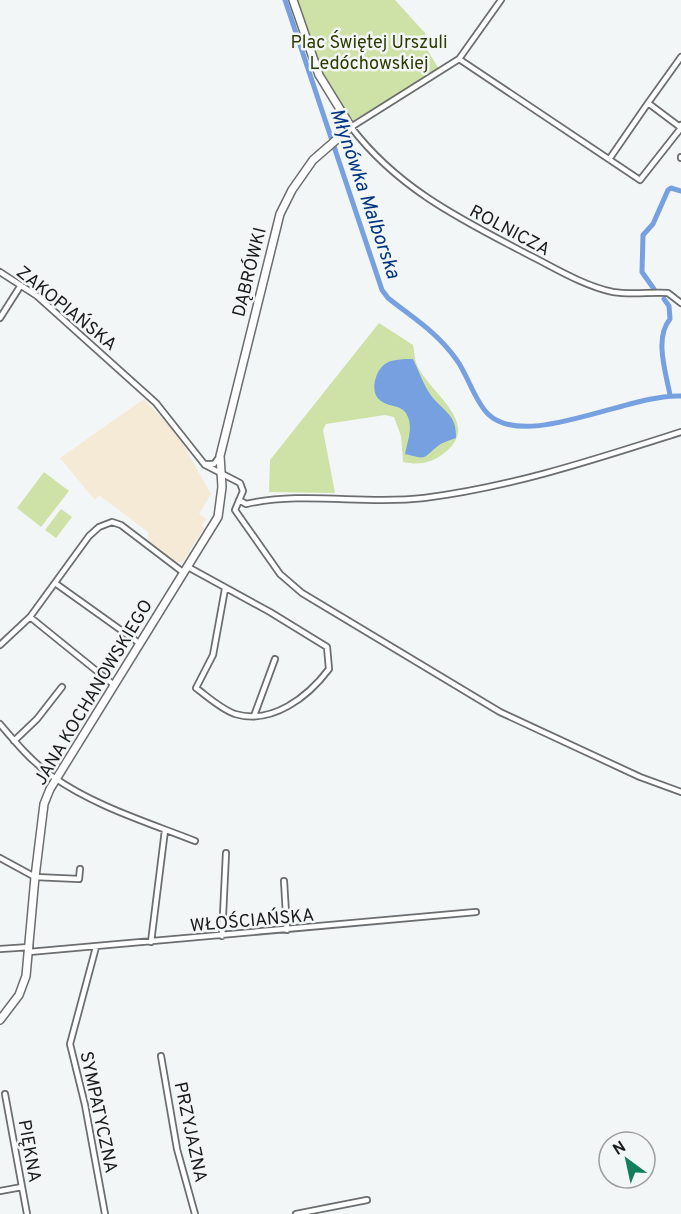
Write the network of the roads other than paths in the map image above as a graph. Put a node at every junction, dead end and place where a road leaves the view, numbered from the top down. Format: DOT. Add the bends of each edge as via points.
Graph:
graph roads {
  1 [pos="293,0"];
  2 [pos="501,0"];
  3 [pos="681,57"];
  4 [pos="459,59"];
  5 [pos="648,102"];
  6 [pos="351,127"];
  7 [pos="680,127"];
  8 [pos="610,158"];
  9 [pos="0,272"];
  10 [pos="21,285"];
  11 [pos="681,303"];
  12 [pos="0,318"];
  13 [pos="681,432"];
  14 [pos="221,453"];
  15 [pos="203,463"];
  16 [pos="220,472"];
  17 [pos="236,480"];
  18 [pos="222,487"];
  19 [pos="239,500"];
  20 [pos="186,570"];
  21 [pos="55,583"];
  22 [pos="225,589"];
  23 [pos="30,617"];
  24 [pos="139,643"];
  25 [pos="0,645"];
  26 [pos="275,659"];
  27 [pos="114,685"];
  28 [pos="62,687"];
  29 [pos="254,716"];
  30 [pos="0,724"];
  31 [pos="14,741"];
  32 [pos="56,778"];
  33 [pos="681,792"];
  34 [pos="165,830"];
  35 [pos="195,841"];
  36 [pos="226,854"];
  37 [pos="0,858"];
  38 [pos="80,869"];
  39 [pos="35,877"];
  40 [pos="284,881"];
  41 [pos="476,912"];
  42 [pos="287,930"];
  43 [pos="222,936"];
  44 [pos="151,942"];
  45 [pos="96,947"];
  46 [pos="0,949"];
  47 [pos="30,949"];
  48 [pos="0,1020"];
  49 [pos="161,1056"];
  50 [pos="5,1094"];
  51 [pos="22,1187"];
  52 [pos="0,1191"];
  53 [pos="367,1200"];
  54 [pos="27,1214"];
  55 [pos="105,1214"];
  56 [pos="195,1214"];
  57 [pos="296,1214"];
  1 -- 6 [label="street" via="320,75"];
  2 -- 4 [label="street"];
  3 -- 5 [label="street"];
  4 -- 6 [label="street"];
  4 -- 8 [label="street"];
  5 -- 7 [label="street"];
  5 -- 8 [label="street"];
  6 -- 11 [label="street, ROLNICZA" via="400,179 453,215 561,272 603,289 668,293"];
  6 -- 14 [label="street, DĄBRÓWKI" via="298,179 278,222"];
  7 -- 8 [label="street" via="640,180"];
  9 -- 10 [label="street, ZAKOPIAŃSKA"];
  10 -- 12 [label="street"];
  10 -- 15 [label="street, ZAKOPIAŃSKA" via="156,404"];
  13 -- 19 [label="street" via="556,472 426,498 246,504"];
  14 -- 15 [label="street" via="213,464"];
  14 -- 16 [label="street, DĄBRÓWKI"];
  15 -- 16 [label="street"];
  16 -- 17 [label="street"];
  16 -- 18 [label="street, DĄBRÓWKI"];
  17 -- 18 [label="street"];
  17 -- 19 [label="street" via="243,489"];
  18 -- 20 [label="street, JANA KOCHANOWSKIEGO" via="219,512"];
  19 -- 33 [label="street" via="236,511 280,574 302,593 510,717"];
  20 -- 21 [label="street" via="112,522 89,536"];
  20 -- 22 [label="street"];
  20 -- 24 [label="street, JANA KOCHANOWSKIEGO"];
  21 -- 23 [label="street"];
  21 -- 24 [label="street"];
  22 -- 29 [label="street" via="213,655 196,688 234,713"];
  22 -- 29 [label="street" via="327,647 329,669 324,675 283,710"];
  23 -- 25 [label="street"];
  23 -- 27 [label="street"];
  24 -- 27 [label="street, JANA KOCHANOWSKIEGO"];
  26 -- 29 [label="street"];
  27 -- 32 [label="street, JANA KOCHANOWSKIEGO"];
  28 -- 31 [label="street"];
  30 -- 31 [label="street"];
  31 -- 32 [label="street"];
  32 -- 34 [label="street" via="116,811"];
  32 -- 39 [label="street, JANA KOCHANOWSKIEGO" via="44,804"];
  34 -- 35 [label="street"];
  34 -- 44 [label="street"];
  36 -- 43 [label="street"];
  37 -- 39 [label="street"];
  38 -- 39 [label="street" via="79,879"];
  39 -- 47 [label="street, JANA KOCHANOWSKIEGO"];
  40 -- 42 [label="street"];
  41 -- 42 [label="street, WŁOŚCIAŃSKA"];
  42 -- 43 [label="street, WŁOŚCIAŃSKA"];
  43 -- 44 [label="street, WŁOŚCIAŃSKA"];
  44 -- 45 [label="street, WŁOŚCIAŃSKA"];
  45 -- 47 [label="street, WŁOŚCIAŃSKA"];
  45 -- 55 [label="street, SYMPATYCZNA" via="70,1044"];
  46 -- 47 [label="street, WŁOŚCIAŃSKA"];
  47 -- 48 [label="street, JANA KOCHANOWSKIEGO" via="24,986"];
  49 -- 56 [label="street, PRZYJAZNA" via="177,1149"];
  50 -- 51 [label="street, PIĘKNA"];
  51 -- 52 [label="street"];
  51 -- 54 [label="street, PIĘKNA"];
  53 -- 57 [label="street"];
}
